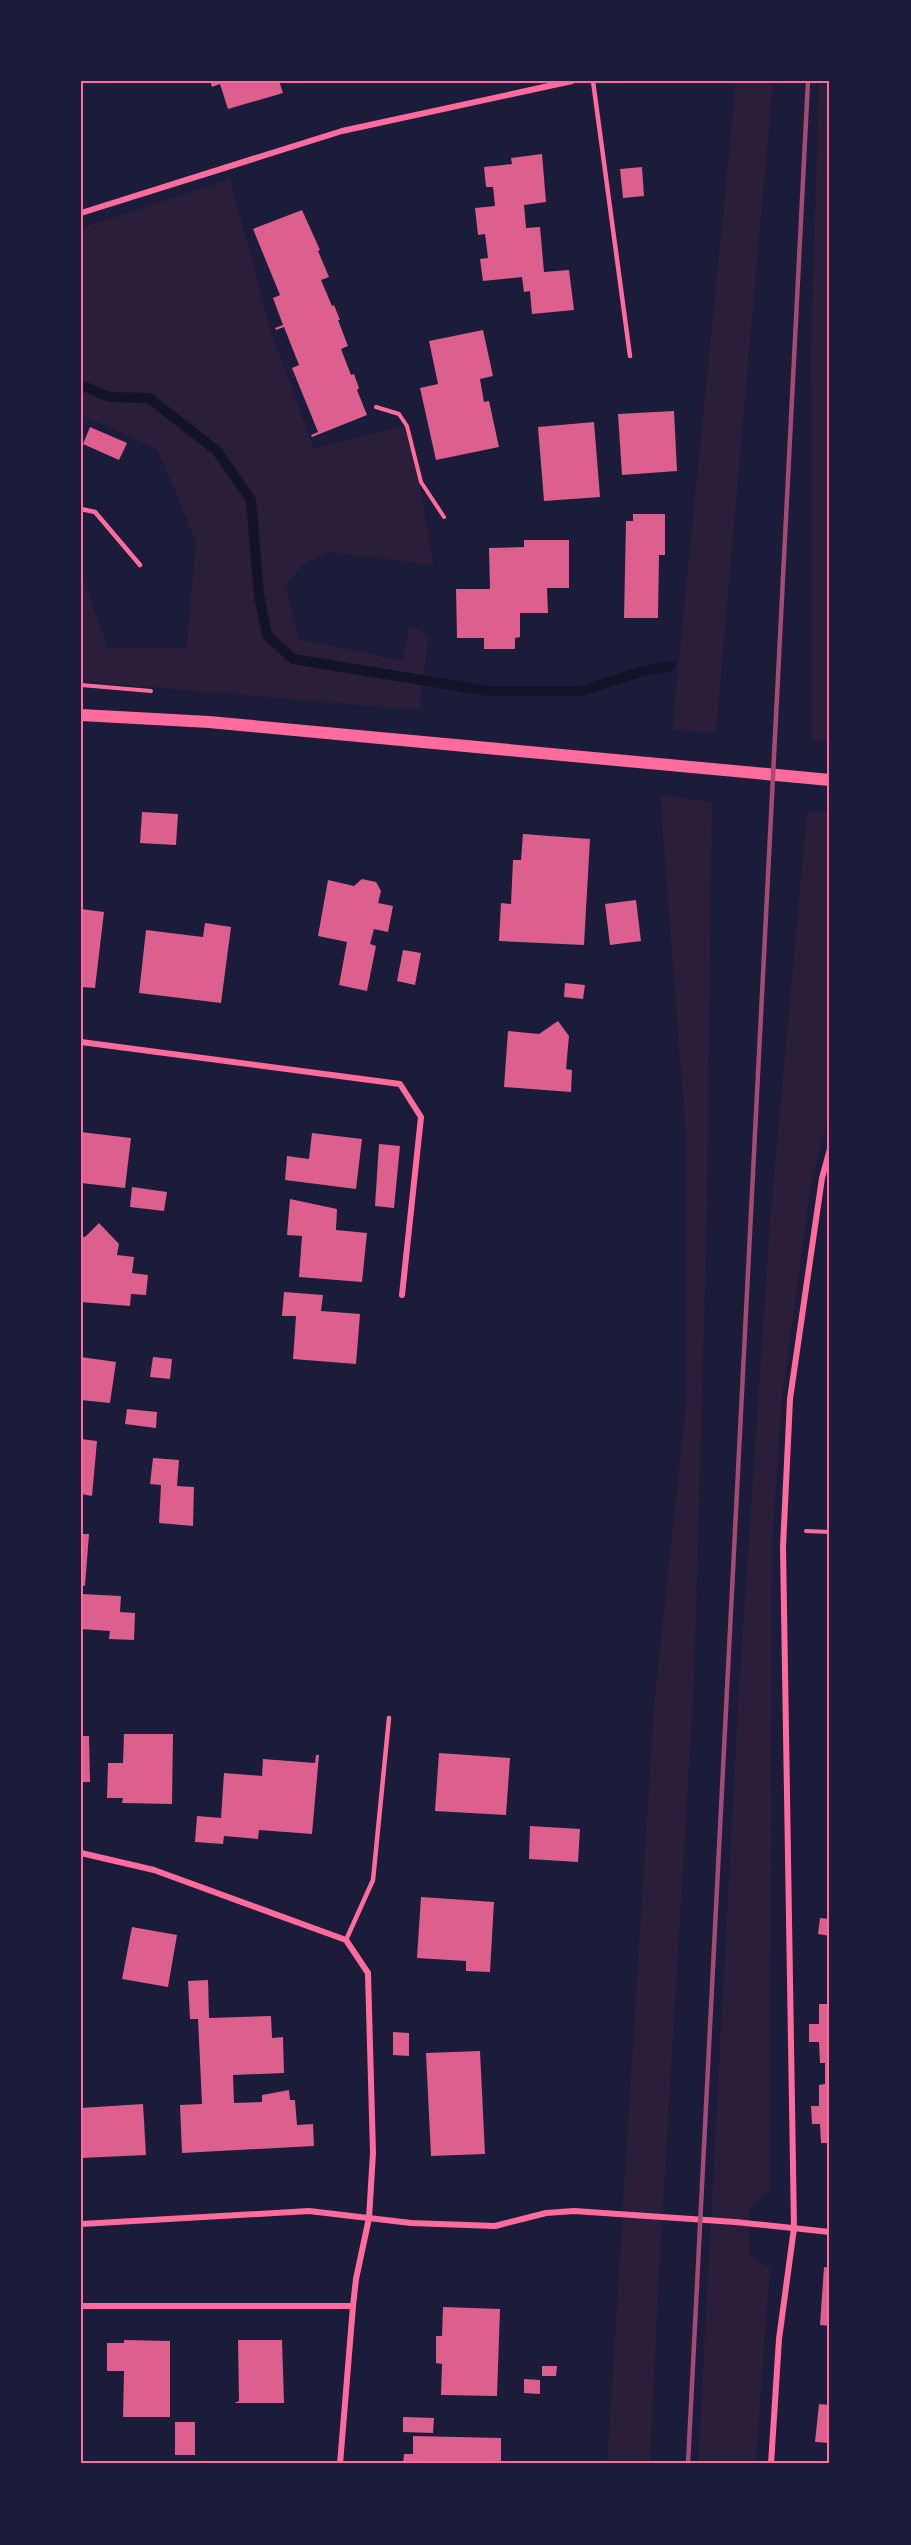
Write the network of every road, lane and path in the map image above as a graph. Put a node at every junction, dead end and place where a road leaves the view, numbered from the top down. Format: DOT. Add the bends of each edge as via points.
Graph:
graph roads {
  1 [pos="572,81"];
  2 [pos="593,81"];
  3 [pos="81,213"];
  4 [pos="630,356"];
  5 [pos="376,407"];
  6 [pos="81,509"];
  7 [pos="444,517"];
  8 [pos="140,566"];
  9 [pos="81,715"];
  10 [pos="830,780"];
  11 [pos="81,1042"];
  12 [pos="830,1149"];
  13 [pos="402,1295"];
  14 [pos="390,1718"];
  15 [pos="81,1853"];
  16 [pos="346,1940"];
  17 [pos="369,2218"];
  18 [pos="81,2224"];
  19 [pos="794,2228"];
  20 [pos="830,2232"];
  21 [pos="81,2306"];
  22 [pos="353,2306"];
  23 [pos="340,2464"];
  24 [pos="771,2464"];
  1 -- 3 [label="street" via="342,131"];
  2 -- 4 [label="lane"];
  5 -- 7 [label="path" via="399,414 421,482"];
  6 -- 8 [label="lane" via="95,512"];
  9 -- 10 [label="main road" via="268,728"];
  11 -- 13 [label="street" via="400,1084 421,1117"];
  12 -- 19 [label="street" via="822,1178 790,1399 783,1547"];
  14 -- 16 [label="lane" via="373,1880"];
  15 -- 16 [label="street" via="154,1870"];
  16 -- 17 [label="street" via="368,1973 373,2153"];
  17 -- 18 [label="street" via="309,2211"];
  17 -- 19 [label="street" via="495,2226 546,2213 574,2211"];
  17 -- 22 [label="street"];
  19 -- 20 [label="street"];
  19 -- 24 [label="street" via="779,2339"];
  21 -- 22 [label="street"];
  22 -- 23 [label="street"];
}
